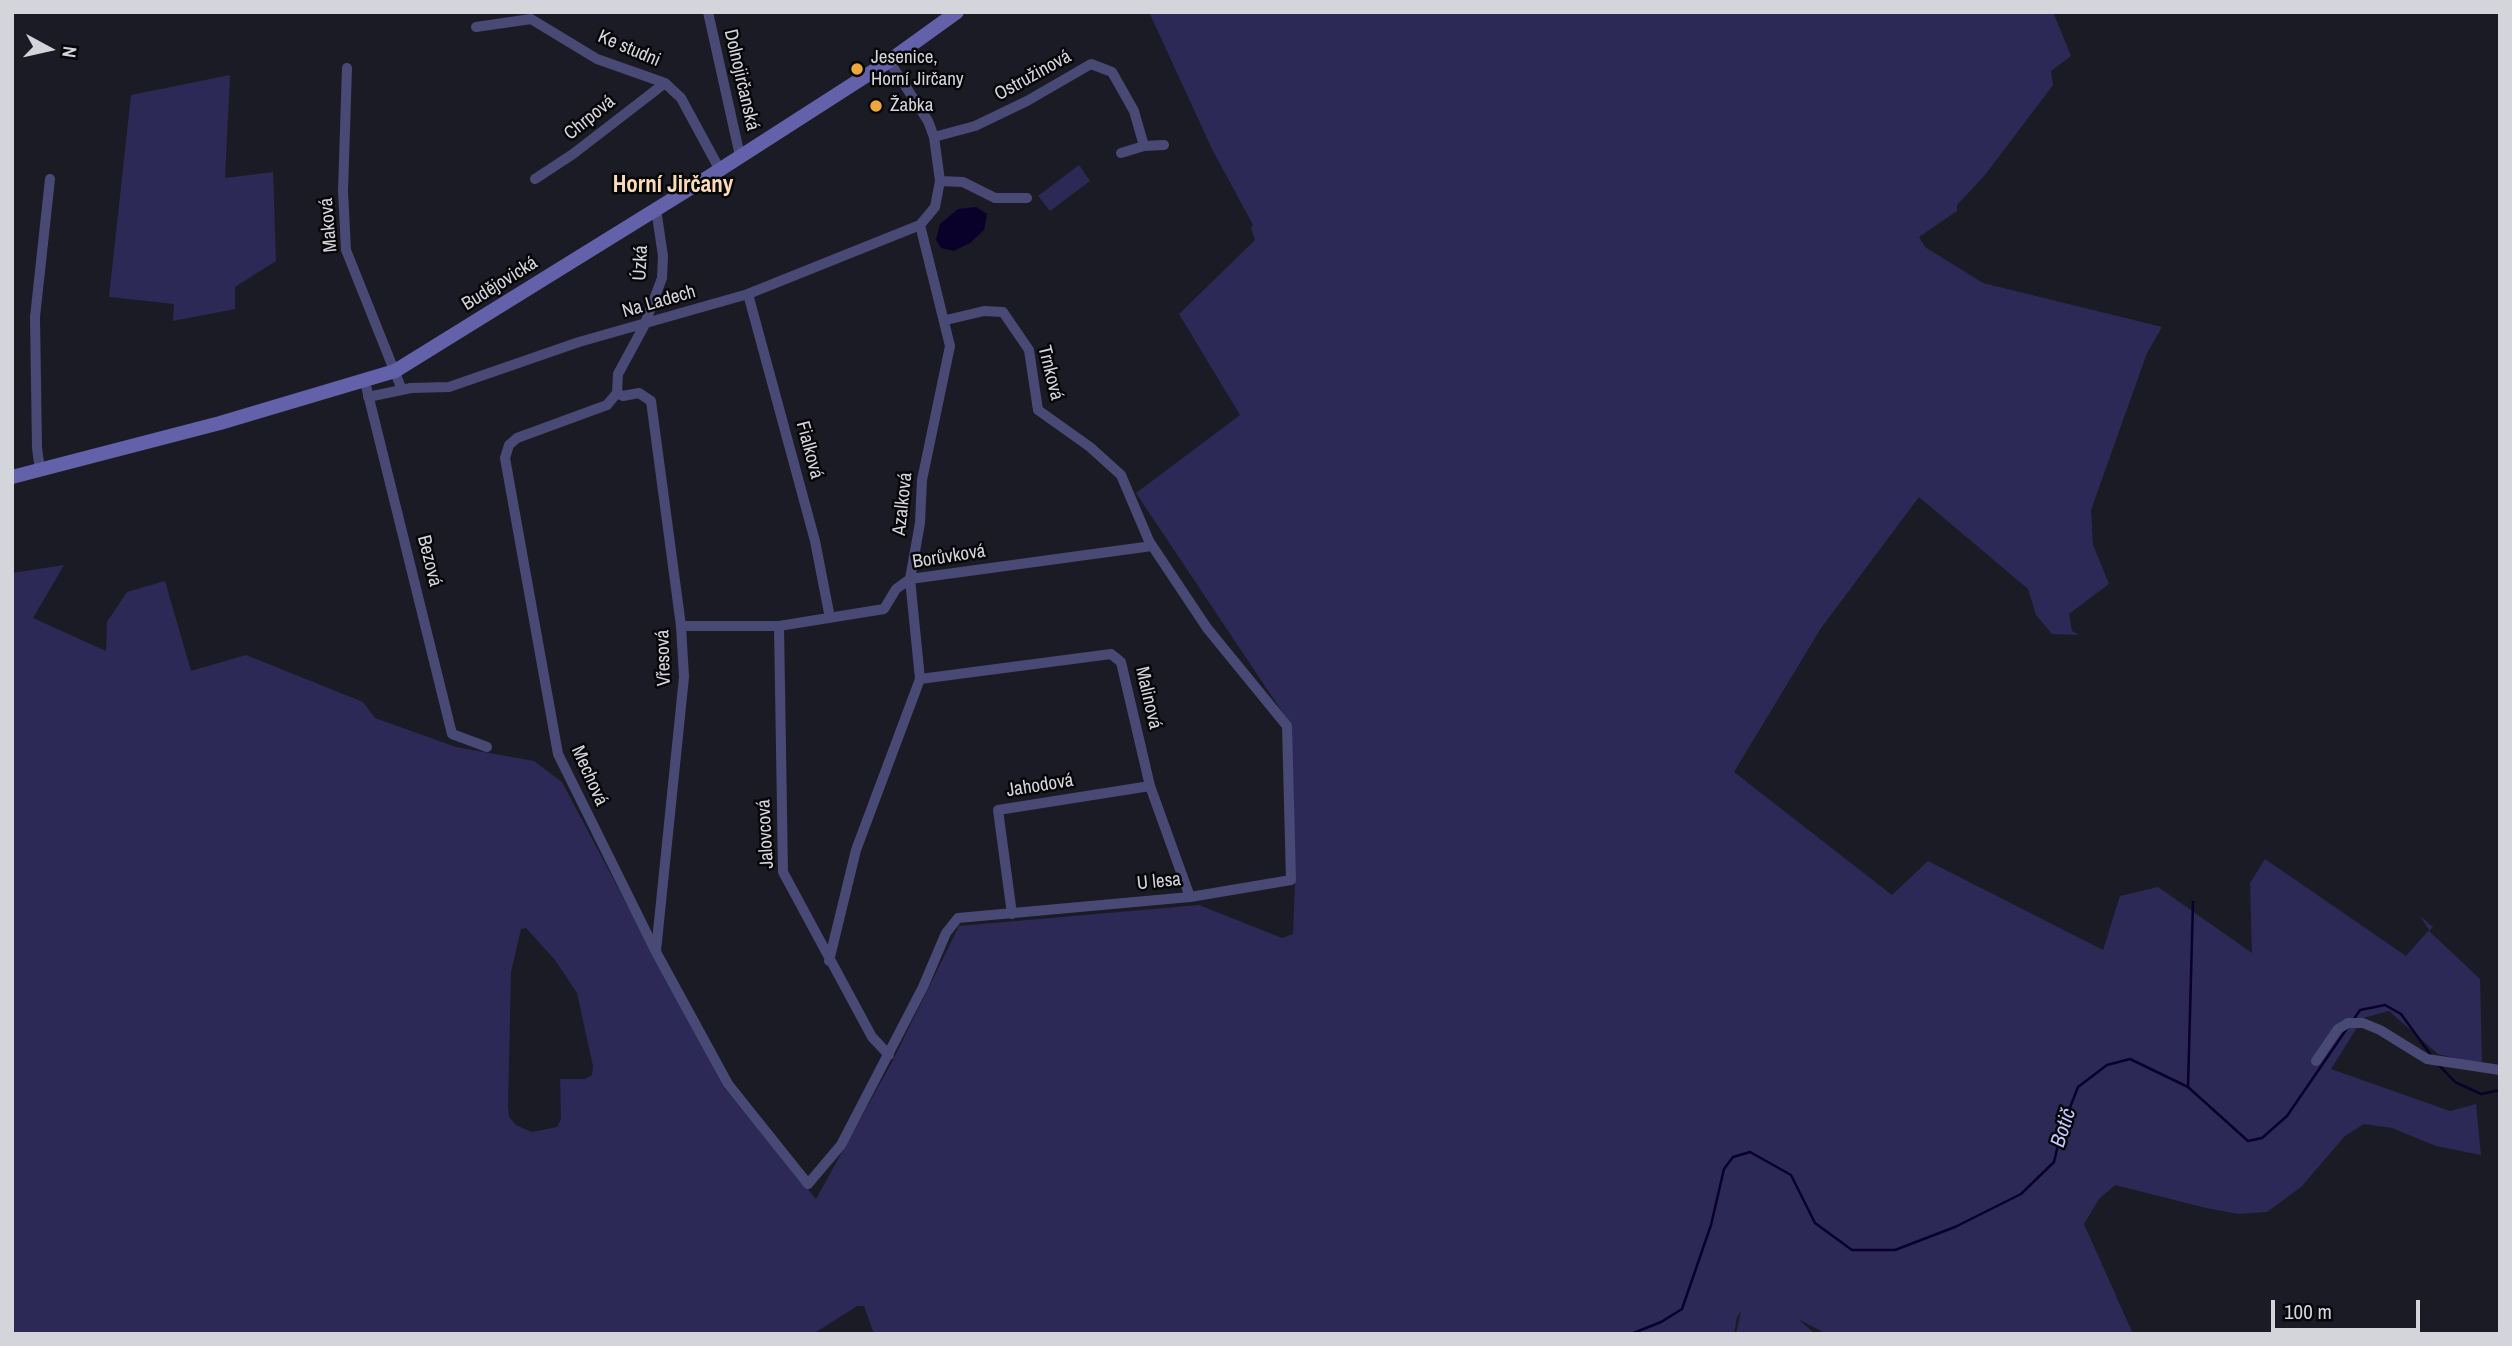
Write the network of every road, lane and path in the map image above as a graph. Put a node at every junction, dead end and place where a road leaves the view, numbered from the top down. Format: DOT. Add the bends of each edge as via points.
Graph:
graph roads {
  1 [pos="708,12"];
  2 [pos="957,12"];
  3 [pos="526,15"];
  4 [pos="476,27"];
  5 [pos="889,61"];
  6 [pos="347,68"];
  7 [pos="665,83"];
  8 [pos="934,137"];
  9 [pos="1164,145"];
  10 [pos="1144,146"];
  11 [pos="1121,153"];
  12 [pos="740,156"];
  13 [pos="720,170"];
  14 [pos="50,179"];
  15 [pos="535,179"];
  16 [pos="940,181"];
  17 [pos="1027,198"];
  18 [pos="656,209"];
  19 [pos="920,225"];
  20 [pos="748,293"];
  21 [pos="946,320"];
  22 [pos="644,326"];
  23 [pos="395,371"];
  24 [pos="365,382"];
  25 [pos="402,390"];
  26 [pos="617,393"];
  27 [pos="368,397"];
  28 [pos="40,470"];
  29 [pos="12,477"];
  30 [pos="1152,546"];
  31 [pos="910,579"];
  32 [pos="830,618"];
  33 [pos="681,626"];
  34 [pos="779,626"];
  35 [pos="920,679"];
  36 [pos="487,747"];
  37 [pos="1150,786"];
  38 [pos="1190,897"];
  39 [pos="1012,914"];
  40 [pos="656,952"];
  41 [pos="830,961"];
  42 [pos="889,1055"];
  43 [pos="2316,1061"];
  44 [pos="2500,1070"];
  45 [pos="808,1184"];
  1 -- 12 [label="street, Dolnojirčanská"];
  2 -- 5 [label="main road, Budějovická"];
  3 -- 4 [label="street, Ke studni"];
  3 -- 7 [label="street, Ke studni" via="597,59"];
  5 -- 8 [label="street"];
  5 -- 12 [label="main road, Budějovická"];
  6 -- 23 [label="street, Maková" via="346,250"];
  7 -- 13 [label="street, Ke studni" via="681,99"];
  7 -- 15 [label="street, Chrpová"];
  8 -- 10 [label="street, Ostružinová" via="975,126 1027,102 1091,64 1112,72 1134,111"];
  8 -- 16 [label="street"];
  9 -- 10 [label="street"];
  10 -- 11 [label="street"];
  12 -- 13 [label="main road, Budějovická"];
  13 -- 18 [label="main road, Budějovická"];
  14 -- 28 [label="street" via="35,317"];
  16 -- 17 [label="street" via="964,182 995,198"];
  16 -- 19 [label="street" via="935,207"];
  18 -- 22 [label="street, Úzká" via="662,278"];
  18 -- 23 [label="main road, Budějovická"];
  19 -- 20 [label="street, Na Ladech"];
  19 -- 21 [label="street, Azalková"];
  20 -- 22 [label="street, Na Ladech"];
  20 -- 32 [label="street, Fialková" via="815,541"];
  21 -- 30 [label="street, Trnková" via="984,311 1003,312 1029,350 1038,410 1121,475"];
  21 -- 31 [label="street, Azalková" via="950,346 922,480"];
  22 -- 25 [label="street, Na Ladech" via="579,342 449,387"];
  22 -- 26 [label="street, Úzká" via="618,374"];
  23 -- 24 [label="main road, Budějovická"];
  23 -- 25 [label="street"];
  24 -- 27 [label="street"];
  24 -- 28 [label="main road, Budějovická"];
  25 -- 27 [label="street, Na Ladech"];
  26 -- 33 [label="street, Vřesová" via="639,393 651,401"];
  26 -- 40 [label="street, Mechová" via="607,405 517,438 509,444 505,458 558,754"];
  27 -- 36 [label="street, Bezová" via="452,734"];
  28 -- 29 [label="main road, Budějovická"];
  30 -- 31 [label="street, Borůvková"];
  30 -- 38 [label="street, U lesa" via="1207,628 1287,726 1291,880"];
  31 -- 32 [label="street, Borůvková" via="896,589 884,609"];
  31 -- 35 [label="street, Azalková"];
  32 -- 34 [label="street, Borůvková"];
  33 -- 34 [label="street, Borůvková"];
  33 -- 40 [label="street, Vřesová" via="684,677"];
  34 -- 41 [label="street, Jalovcová" via="783,872"];
  35 -- 37 [label="street, Malinová" via="1111,654 1121,662"];
  35 -- 41 [label="street, Azalková" via="856,850"];
  37 -- 38 [label="street, Malinová"];
  37 -- 39 [label="street, Jahodová" via="998,810"];
  38 -- 39 [label="street, U lesa"];
  39 -- 42 [label="street, U lesa" via="958,918 946,933"];
  40 -- 45 [label="street, Mechová" via="728,1084"];
  41 -- 42 [label="street, Jalovcová" via="872,1037"];
  42 -- 45 [label="street, U lesa" via="841,1145"];
  43 -- 44 [label="street" via="2338,1029 2348,1023 2363,1023 2427,1059"];
}
